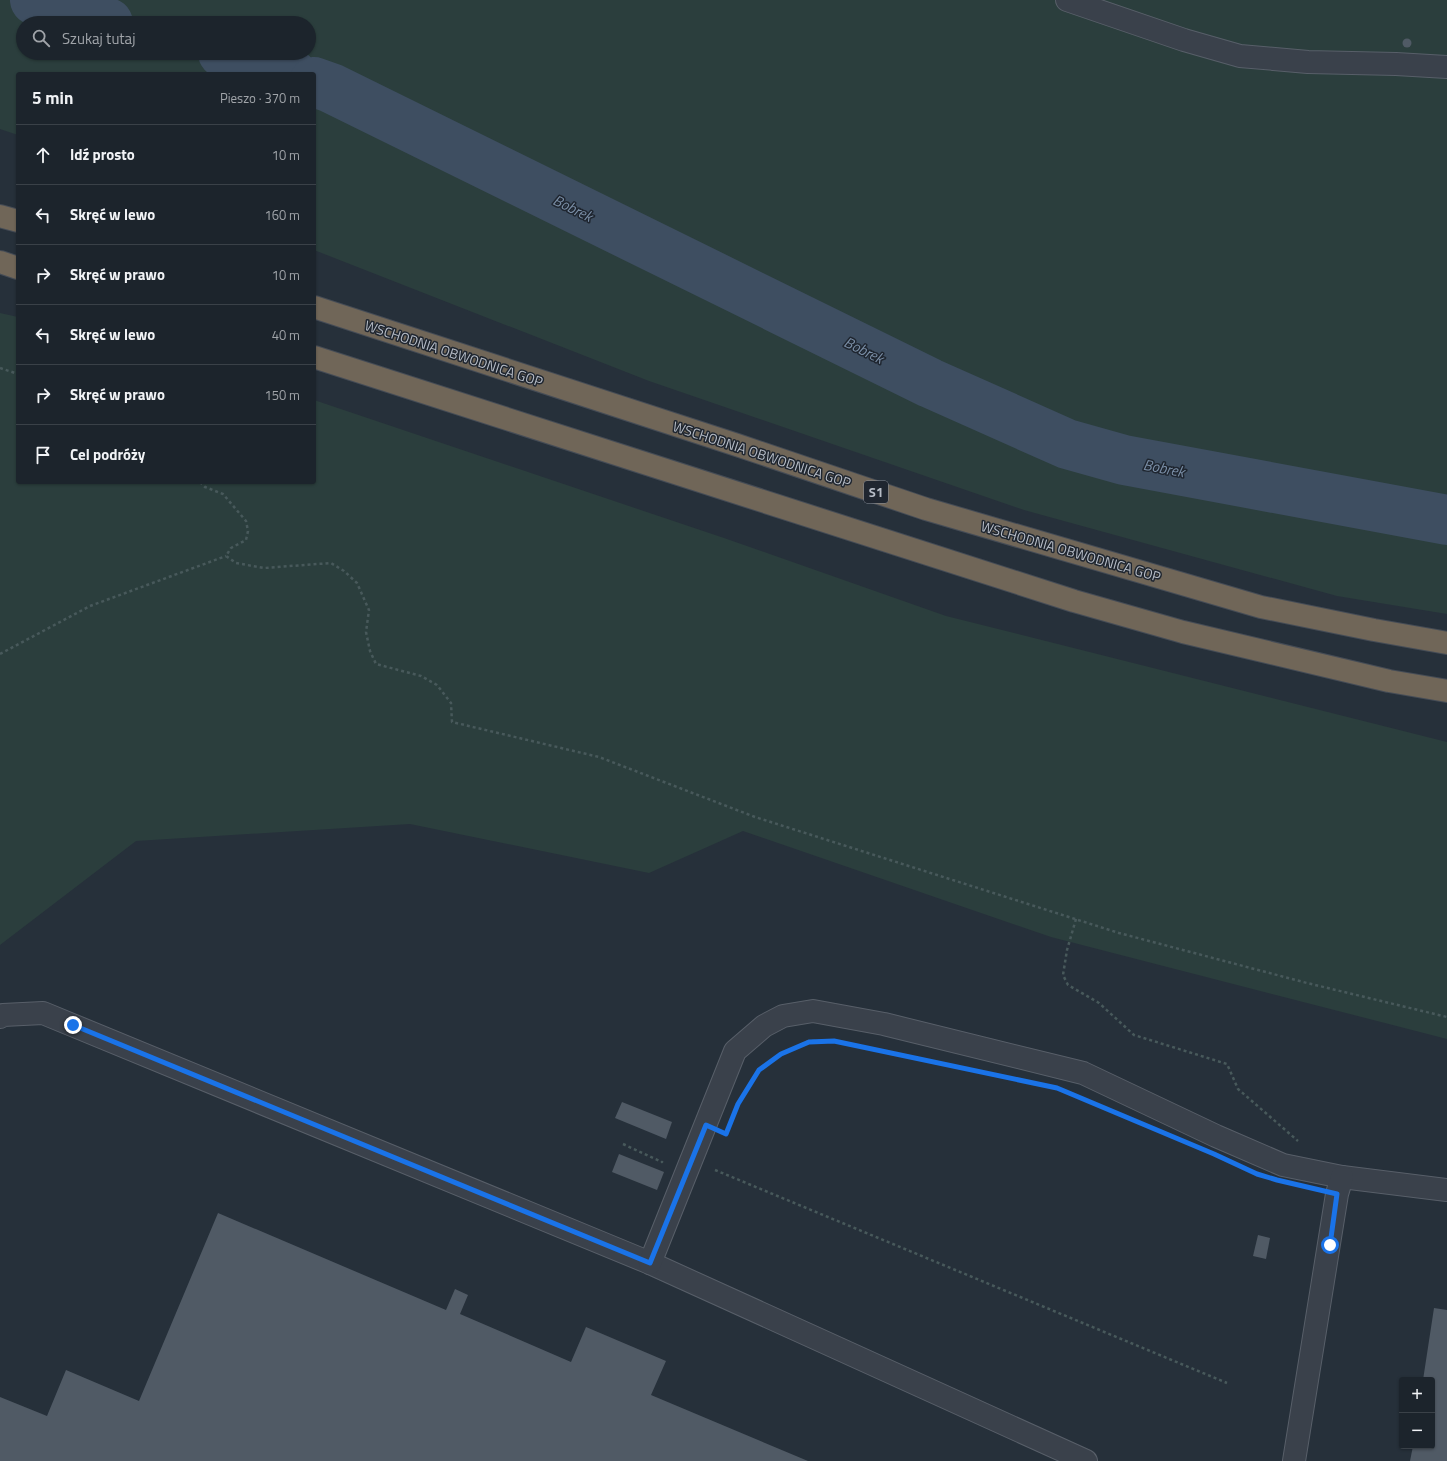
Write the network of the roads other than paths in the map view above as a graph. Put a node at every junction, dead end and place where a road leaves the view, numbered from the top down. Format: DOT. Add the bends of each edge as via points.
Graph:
graph roads {
  1 [pos="1067,0"];
  2 [pos="1447,67"];
  3 [pos="0,216"];
  4 [pos="16,220"];
  5 [pos="0,262"];
  6 [pos="16,267"];
  7 [pos="316,308"];
  8 [pos="316,358"];
  9 [pos="1447,643"];
  10 [pos="1447,691"];
  11 [pos="0,1017"];
  12 [pos="1342,1177"];
  13 [pos="1447,1190"];
  14 [pos="650,1263"];
  15 [pos="1086,1461"];
  16 [pos="1294,1461"];
  1 -- 2 [label="street" via="1184,40 1240,56 1308,62"];
  3 -- 4 [label="highway"];
  5 -- 6 [label="highway"];
  7 -- 9 [label="highway, WSCHODNIA OBWODNICA GOP / S1" via="926,509 1261,607"];
  8 -- 10 [label="highway" via="1074,601 1183,632 1381,680"];
  11 -- 14 [label="street" via="43,1013"];
  12 -- 13 [label="street"];
  12 -- 14 [label="street" via="1283,1165 1083,1073 884,1024 813,1012 783,1016 764,1026 735,1051"];
  12 -- 16 [label="street" via="1337,1194"];
  14 -- 15 [label="street"];
}
